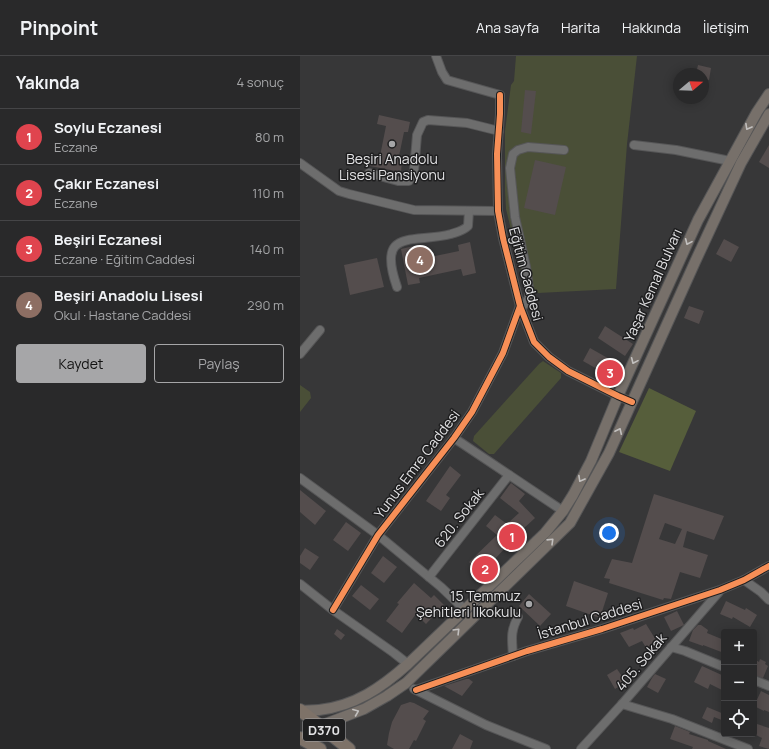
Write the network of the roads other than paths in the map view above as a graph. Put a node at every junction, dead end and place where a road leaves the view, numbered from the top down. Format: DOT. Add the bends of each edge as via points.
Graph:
graph roads {
  1 [pos="436,56"];
  2 [pos="769,94"];
  3 [pos="769,114"];
  4 [pos="499,131"];
  5 [pos="634,145"];
  6 [pos="564,150"];
  7 [pos="730,161"];
  8 [pos="300,163"];
  9 [pos="369,173"];
  10 [pos="469,211"];
  11 [pos="498,211"];
  12 [pos="397,287"];
  13 [pos="520,306"];
  14 [pos="320,330"];
  15 [pos="300,354"];
  16 [pos="618,396"];
  17 [pos="632,402"];
  18 [pos="454,438"];
  19 [pos="509,475"];
  20 [pos="300,478"];
  21 [pos="563,511"];
  22 [pos="378,535"];
  23 [pos="769,566"];
  24 [pos="429,577"];
  25 [pos="744,580"];
  26 [pos="300,584"];
  27 [pos="720,590"];
  28 [pos="769,600"];
  29 [pos="464,609"];
  30 [pos="333,610"];
  31 [pos="518,617"];
  32 [pos="670,647"];
  33 [pos="513,656"];
  34 [pos="408,664"];
  35 [pos="721,666"];
  36 [pos="757,681"];
  37 [pos="406,683"];
  38 [pos="769,686"];
  39 [pos="416,690"];
  40 [pos="622,704"];
  41 [pos="300,711"];
  42 [pos="320,726"];
  43 [pos="300,739"];
  44 [pos="320,749"];
  45 [pos="348,749"];
  46 [pos="546,749"];
  47 [pos="581,749"];
  48 [pos="748,749"];
  1 -- 4 [label="street, Eğitim Caddesi" via="447,80 500,95"];
  2 -- 7 [label="main road, Yaşar Kemal Bulvarı, one-way"];
  3 -- 17 [label="main road, Yaşar Kemal Bulvarı" via="731,184"];
  4 -- 9 [label="street" via="467,123 428,120 423,122 417,136 414,172 409,181 398,181"];
  4 -- 11 [label="street, Eğitim Caddesi"];
  5 -- 7 [label="street"];
  6 -- 13 [label="street, Yunus Emre Caddesi" via="528,147 513,154 510,168 515,217 529,289 529,298"];
  7 -- 16 [label="main road, Yaşar Kemal Bulvarı, one-way" via="698,220"];
  8 -- 10 [label="street" via="339,191 349,194 414,210"];
  10 -- 11 [label="street"];
  10 -- 12 [label="street" via="468,226 463,230 409,239 393,248 391,259"];
  11 -- 13 [label="street, Eğitim Caddesi"];
  13 -- 16 [label="street, Eğitim Caddesi" via="534,342 549,357 568,371"];
  13 -- 18 [label="street, Yunus Emre Caddesi" via="503,353 472,412"];
  14 -- 15 [label="street"];
  16 -- 17 [label="street, Eğitim Caddesi"];
  16 -- 21 [label="main road, Yaşar Kemal Bulvarı, one-way" via="591,461"];
  37 -- 17 [label="main road, Yaşar Kemal Bulvarı, one-way" via="570,523 608,454"];
  18 -- 19 [label="street"];
  18 -- 22 [label="street, Yunus Emre Caddesi"];
  19 -- 21 [label="street"];
  19 -- 24 [label="street, 620. Sokak"];
  20 -- 22 [label="street"];
  21 -- 29 [label="main road, Yaşar Kemal Bulvarı" via="545,533"];
  22 -- 24 [label="street"];
  22 -- 30 [label="street, Yunus Emre Caddesi"];
  23 -- 25 [label="street, İstanbul Caddesi"];
  24 -- 29 [label="street"];
  25 -- 27 [label="street, İstanbul Caddesi"];
  25 -- 28 [label="street"];
  26 -- 30 [label="street"];
  27 -- 32 [label="street, 405. Sokak"];
  27 -- 33 [label="street, İstanbul Caddesi"];
  29 -- 34 [label="main road, Yaşar Kemal Bulvarı"];
  30 -- 34 [label="street"];
  31 -- 33 [label="street" via="512,637"];
  32 -- 35 [label="street"];
  32 -- 40 [label="street, 405. Sokak"];
  33 -- 39 [label="street, İstanbul Caddesi"];
  34 -- 41 [label="main road, Yaşar Kemal Bulvarı" via="368,694 344,705"];
  36 -- 38 [label="street"];
  37 -- 39 [label="street"];
  42 -- 37 [label="main road, Yaşar Kemal Bulvarı, one-way" via="364,709"];
  39 -- 46 [label="street" via="486,725"];
  40 -- 47 [label="street, 405. Sokak"];
  40 -- 48 [label="street" via="672,719"];
  41 -- 42 [label="highway, D370"];
  42 -- 43 [label="main road, Yaşar Kemal Bulvarı" via="312,734"];
  42 -- 45 [label="highway, D370"];
  43 -- 44 [label="highway, D370"];
}
